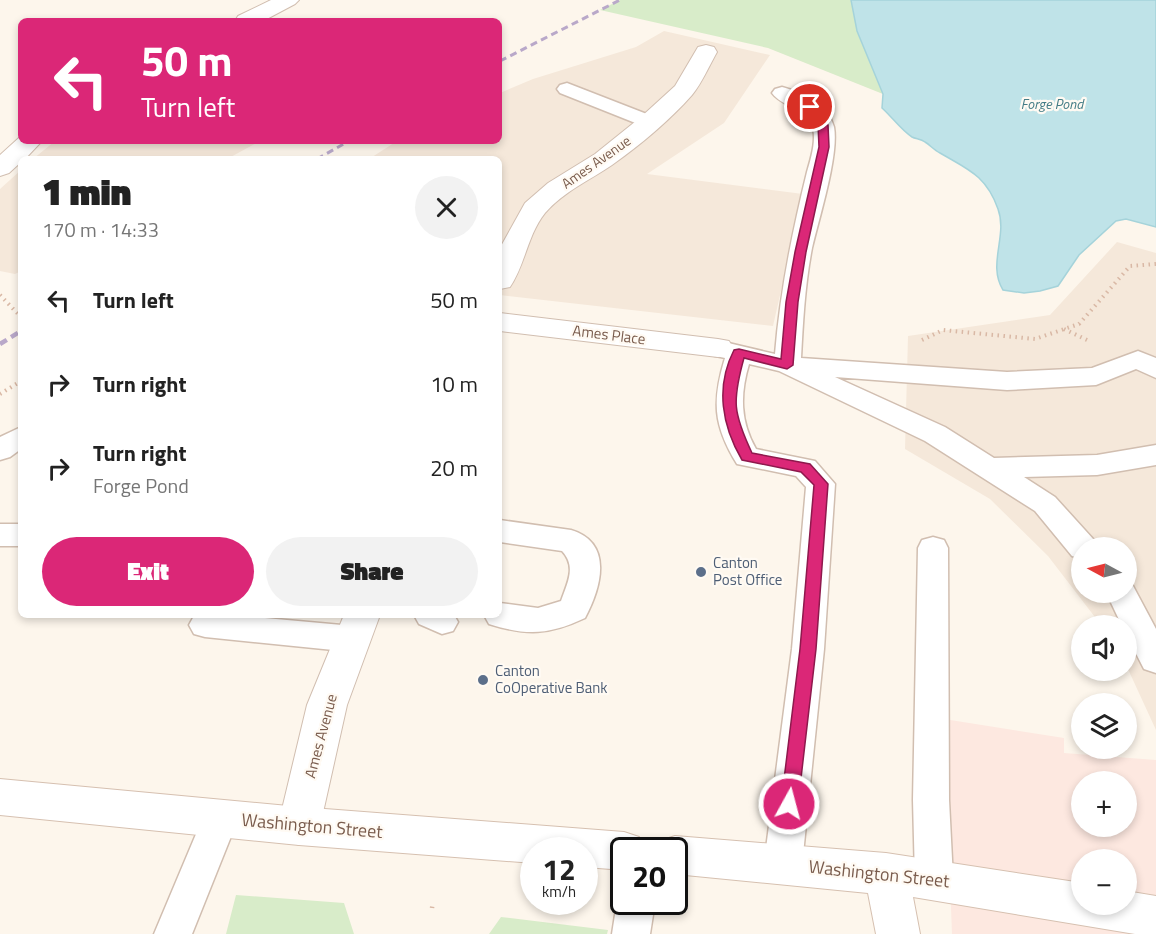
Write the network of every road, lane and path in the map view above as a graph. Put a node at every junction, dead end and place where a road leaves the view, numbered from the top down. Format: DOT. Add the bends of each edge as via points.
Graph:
graph roads {
  1 [pos="288,0"];
  2 [pos="252,18"];
  3 [pos="706,52"];
  4 [pos="567,89"];
  5 [pos="782,93"];
  6 [pos="650,122"];
  7 [pos="27,144"];
  8 [pos="0,168"];
  9 [pos="1156,264"];
  10 [pos="502,276"];
  11 [pos="0,295"];
  12 [pos="18,314"];
  13 [pos="502,322"];
  14 [pos="1063,328"];
  15 [pos="921,340"];
  16 [pos="1087,340"];
  17 [pos="729,351"];
  18 [pos="787,365"];
  19 [pos="1156,370"];
  20 [pos="18,383"];
  21 [pos="0,394"];
  22 [pos="18,438"];
  23 [pos="0,450"];
  24 [pos="1156,455"];
  25 [pos="988,468"];
  26 [pos="502,531"];
  27 [pos="0,535"];
  28 [pos="18,535"];
  29 [pos="1074,537"];
  30 [pos="933,548"];
  31 [pos="1128,603"];
  32 [pos="502,620"];
  33 [pos="206,625"];
  34 [pos="358,627"];
  35 [pos="1152,640"];
  36 [pos="0,797"];
  37 [pos="220,819"];
  38 [pos="299,826"];
  39 [pos="610,849"];
  40 [pos="688,856"];
  41 [pos="783,864"];
  42 [pos="886,873"];
  43 [pos="934,879"];
  44 [pos="1071,902"];
  45 [pos="1137,914"];
  46 [pos="634,915"];
  47 [pos="1156,917"];
  48 [pos="173,934"];
  49 [pos="631,934"];
  50 [pos="898,934"];
  1 -- 2 [label="street"];
  3 -- 6 [label="street, Ames Avenue" via="684,90"];
  4 -- 6 [label="lane"];
  5 -- 18 [label="lane" via="810,107 823,125 824,147 800,252"];
  6 -- 10 [label="street, Ames Avenue" via="534,208"];
  7 -- 8 [label="street"];
  9 -- 14 [label="path" via="1130,266 1079,324"];
  11 -- 12 [label="path"];
  13 -- 17 [label="street, Ames Place"];
  14 -- 15 [label="path" via="1035,339 944,330"];
  14 -- 16 [label="path"];
  17 -- 18 [label="lane"];
  17 -- 41 [label="lane" via="732,424 742,450 747,457 805,468 821,484 808,649"];
  18 -- 19 [label="lane" via="1007,381 1096,376 1138,359"];
  18 -- 25 [label="lane" via="935,434"];
  20 -- 21 [label="path"];
  22 -- 23 [label="lane"];
  24 -- 25 [label="lane" via="1097,465"];
  25 -- 29 [label="lane" via="1045,504"];
  26 -- 32 [label="lane" via="570,541 583,554 586,571 574,609 550,621"];
  27 -- 28 [label="lane"];
  30 -- 43 [label="lane"];
  31 -- 35 [label="lane"];
  33 -- 34 [label="lane"];
  34 -- 38 [label="street, Ames Avenue" via="327,705"];
  36 -- 37 [label="street, Washington Street"];
  37 -- 38 [label="street, Washington Street"];
  37 -- 48 [label="lane"];
  38 -- 39 [label="street, Washington Street"];
  40 -- 41 [label="street, Washington Street"];
  41 -- 42 [label="street, Washington Street"];
  42 -- 43 [label="street, Washington Street"];
  42 -- 50 [label="street"];
  43 -- 44 [label="street, Washington Street"];
  45 -- 47 [label="street, Washington Street"];
  46 -- 49 [label="lane"];
}
